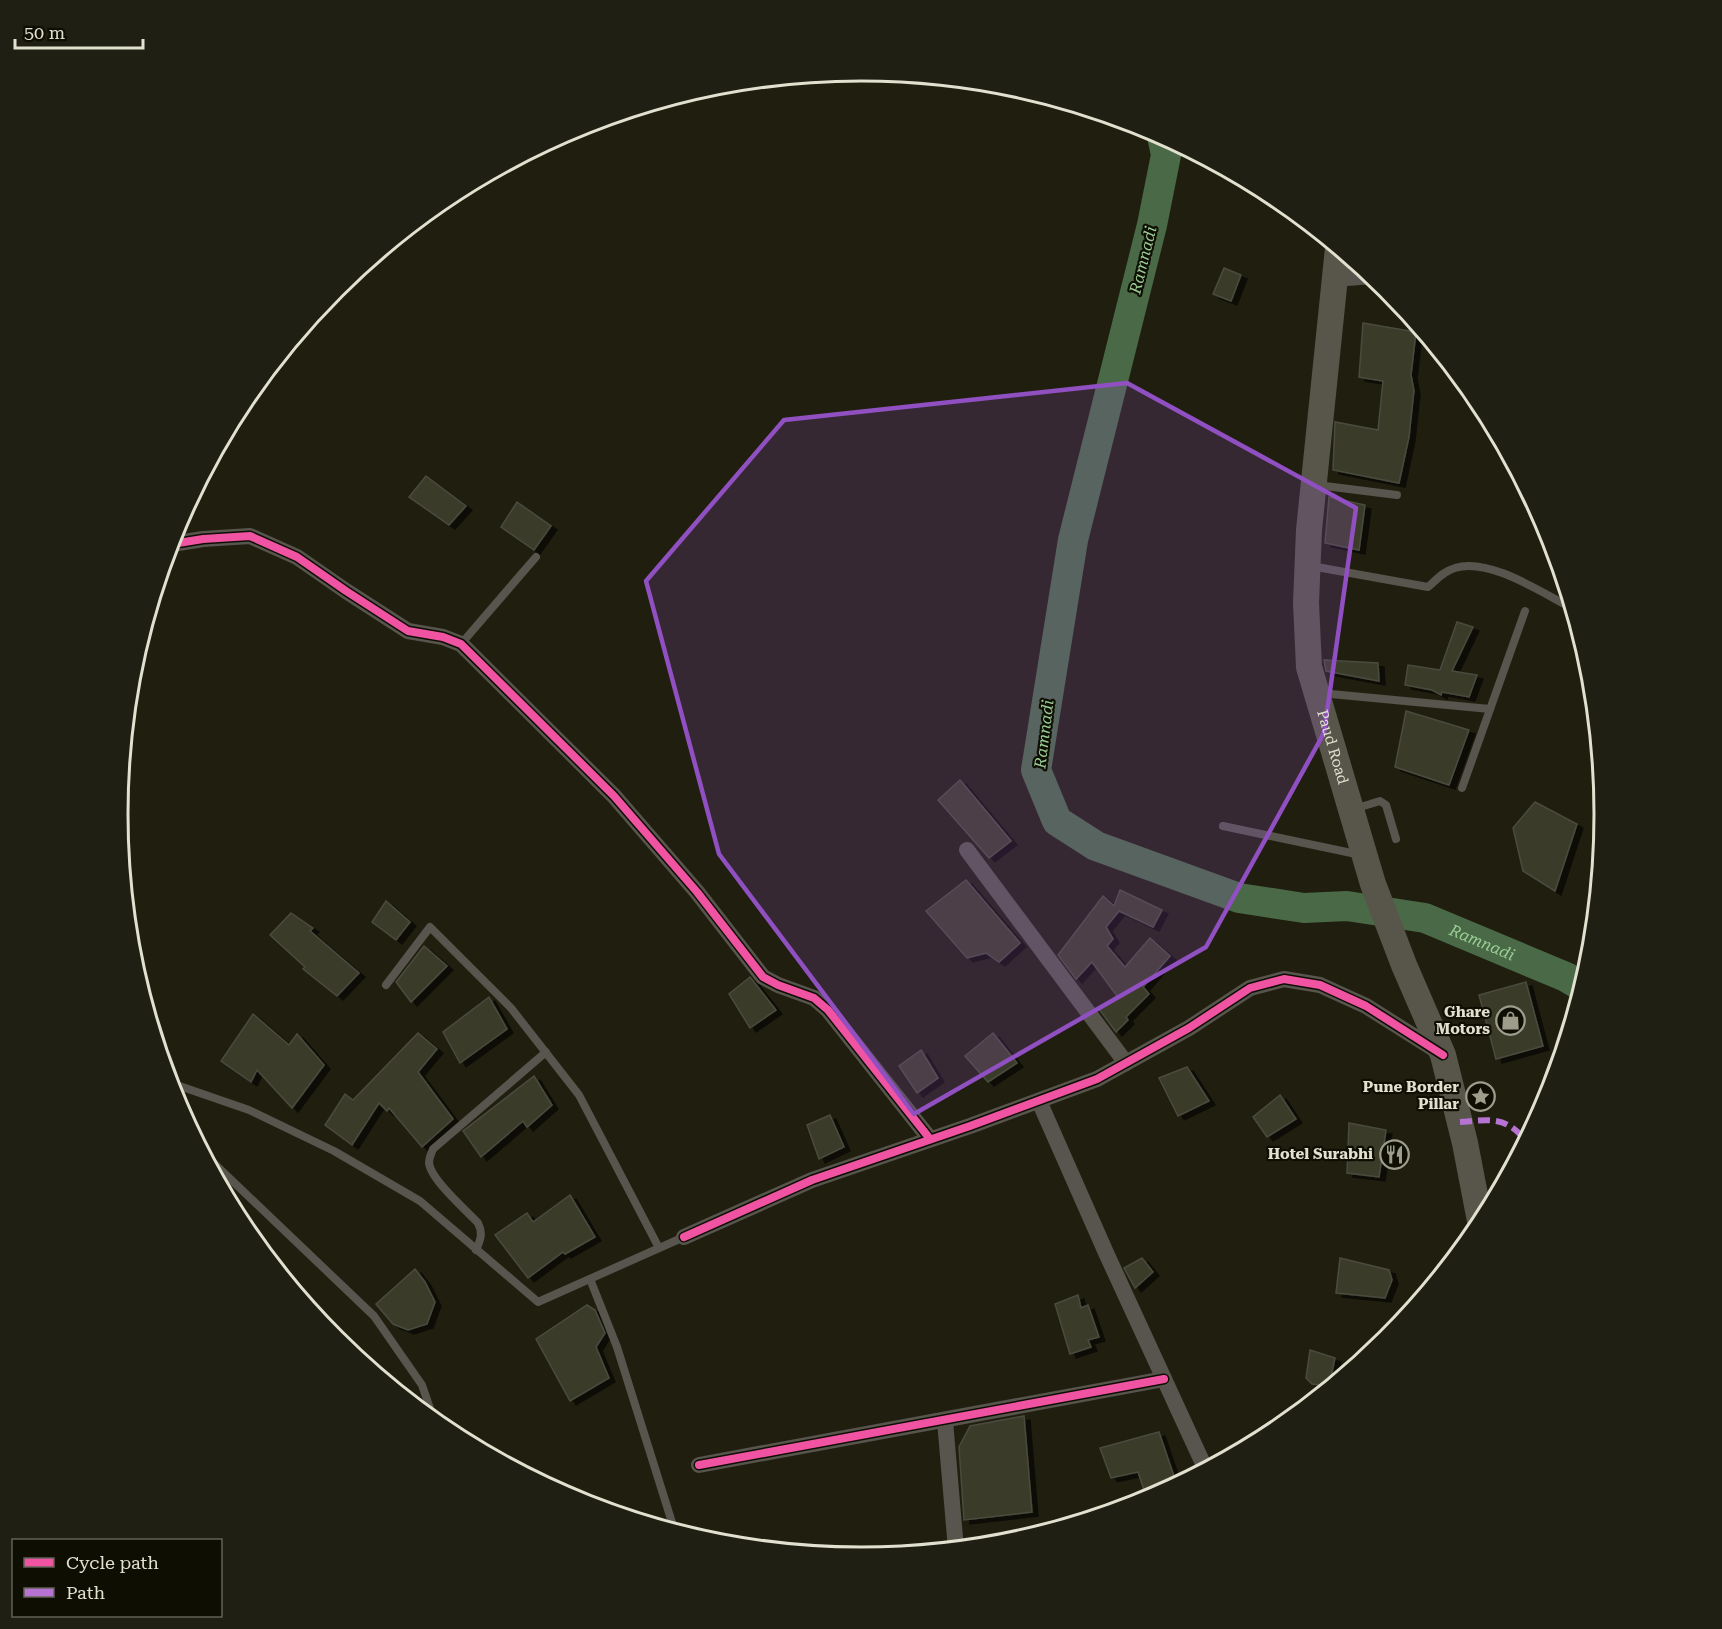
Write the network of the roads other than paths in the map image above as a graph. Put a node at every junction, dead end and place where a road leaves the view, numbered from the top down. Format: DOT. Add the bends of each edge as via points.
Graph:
graph roads {
  1 [pos="1339,259"];
  2 [pos="1313,485"];
  3 [pos="1397,495"];
  4 [pos="180,542"];
  5 [pos="536,557"];
  6 [pos="1307,565"];
  7 [pos="1564,604"];
  8 [pos="1525,611"];
  9 [pos="461,644"];
  10 [pos="1316,692"];
  11 [pos="1490,709"];
  12 [pos="1462,788"];
  13 [pos="1351,810"];
  14 [pos="1223,826"];
  15 [pos="1396,839"];
  16 [pos="967,850"];
  17 [pos="1365,856"];
  18 [pos="386,985"];
  19 [pos="546,1052"];
  20 [pos="1443,1055"];
  21 [pos="1126,1063"];
  22 [pos="180,1087"];
  23 [pos="1039,1101"];
  24 [pos="930,1139"];
  25 [pos="219,1168"];
  26 [pos="1478,1211"];
  27 [pos="684,1237"];
  28 [pos="659,1248"];
  29 [pos="476,1250"];
  30 [pos="590,1279"];
  31 [pos="1164,1379"];
  32 [pos="430,1408"];
  33 [pos="945,1421"];
  34 [pos="1203,1463"];
  35 [pos="699,1465"];
  36 [pos="672,1523"];
  37 [pos="955,1542"];
  1 -- 2 [label="main road, Paud Road"];
  2 -- 3 [label="lane"];
  2 -- 6 [label="main road, Paud Road"];
  4 -- 9 [label="street" via="250,536 297,557 408,631"];
  5 -- 9 [label="lane"];
  6 -- 7 [label="lane" via="1428,587 1443,573 1473,566 1499,571"];
  6 -- 10 [label="main road, Paud Road" via="1309,667"];
  8 -- 11 [label="lane"];
  9 -- 24 [label="street" via="614,796 763,976 814,998 828,1010"];
  10 -- 11 [label="lane"];
  10 -- 13 [label="main road, Paud Road"];
  11 -- 12 [label="lane"];
  13 -- 15 [label="lane" via="1380,801 1386,804"];
  13 -- 17 [label="main road, Paud Road"];
  14 -- 17 [label="lane"];
  16 -- 21 [label="street"];
  17 -- 20 [label="main road, Paud Road" via="1404,965"];
  18 -- 19 [label="lane" via="430,927 512,1008"];
  19 -- 28 [label="lane" via="579,1095"];
  19 -- 29 [label="lane" via="433,1149 430,1157 434,1176 478,1223 481,1238"];
  20 -- 21 [label="street" via="1366,1006 1320,986 1284,980 1250,988"];
  20 -- 26 [label="main road, Paud Road"];
  21 -- 23 [label="street" via="1097,1079"];
  22 -- 29 [label="lane" via="249,1110 334,1151 420,1202"];
  23 -- 24 [label="street"];
  23 -- 31 [label="street"];
  24 -- 27 [label="street" via="812,1180"];
  25 -- 32 [label="lane" via="374,1316 423,1385"];
  27 -- 28 [label="lane"];
  28 -- 30 [label="lane"];
  29 -- 30 [label="lane" via="538,1302"];
  30 -- 36 [label="lane" via="617,1347"];
  31 -- 33 [label="street"];
  31 -- 34 [label="street"];
  33 -- 35 [label="street"];
  33 -- 37 [label="street"];
}
